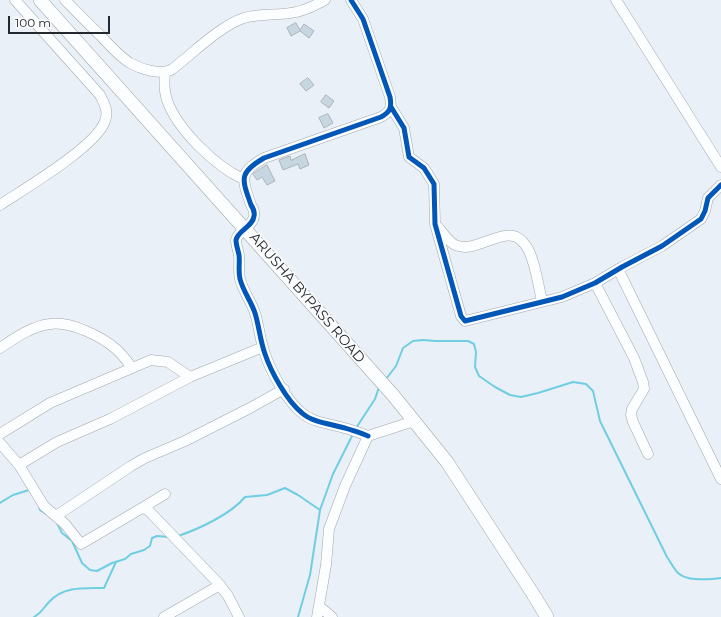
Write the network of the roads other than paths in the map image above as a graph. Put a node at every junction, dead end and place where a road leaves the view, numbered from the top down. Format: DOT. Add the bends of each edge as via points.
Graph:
graph roads {
  1 [pos="15,0"];
  2 [pos="40,0"];
  3 [pos="65,0"];
  4 [pos="325,0"];
  5 [pos="351,0"];
  6 [pos="616,0"];
  7 [pos="165,72"];
  8 [pos="391,107"];
  9 [pos="721,166"];
  10 [pos="243,179"];
  11 [pos="721,185"];
  12 [pos="0,204"];
  13 [pos="435,224"];
  14 [pos="245,229"];
  15 [pos="618,269"];
  16 [pos="595,283"];
  17 [pos="542,301"];
  18 [pos="1,346"];
  19 [pos="263,347"];
  20 [pos="132,368"];
  21 [pos="190,377"];
  22 [pos="284,390"];
  23 [pos="414,421"];
  24 [pos="358,432"];
  25 [pos="0,434"];
  26 [pos="0,443"];
  27 [pos="648,454"];
  28 [pos="19,465"];
  29 [pos="721,479"];
  30 [pos="165,494"];
  31 [pos="142,508"];
  32 [pos="56,516"];
  33 [pos="220,585"];
  34 [pos="320,607"];
  35 [pos="164,617"];
  36 [pos="239,617"];
  37 [pos="317,617"];
  38 [pos="332,617"];
  39 [pos="547,617"];
  1 -- 12 [label="street" via="100,95 107,113 98,133 79,151"];
  2 -- 14 [label="main road, ARUSHA BYPASS ROAD"];
  3 -- 7 [label="street" via="128,62 138,67"];
  4 -- 7 [label="street" via="297,12 252,16 237,21"];
  5 -- 8 [label="street" via="363,19"];
  6 -- 9 [label="street"];
  7 -- 10 [label="street" via="166,98 176,118 210,157"];
  8 -- 10 [label="street" via="388,113 381,117 264,158 249,168"];
  8 -- 13 [label="street" via="404,128 409,157 424,168 434,184"];
  10 -- 14 [label="street" via="254,212 253,221"];
  11 -- 15 [label="street" via="708,198 701,219 662,246"];
  13 -- 17 [label="street" via="449,241 457,246 475,245 506,235 520,239 534,262"];
  13 -- 17 [label="street" via="460,316 464,320"];
  14 -- 19 [label="street" via="236,240 240,257 240,282 255,313"];
  14 -- 23 [label="main road, ARUSHA BYPASS ROAD"];
  15 -- 16 [label="street"];
  15 -- 29 [label="street"];
  16 -- 17 [label="street" via="570,295"];
  16 -- 27 [label="street" via="634,358 643,382 644,389 631,415"];
  18 -- 20 [label="street" via="29,330 42,326 67,326 86,330 115,347"];
  19 -- 21 [label="street"];
  19 -- 22 [label="street"];
  20 -- 21 [label="street" via="152,360 160,360 168,362"];
  20 -- 25 [label="street" via="50,403"];
  21 -- 28 [label="street" via="110,419 57,442"];
  22 -- 24 [label="street" via="295,406 311,419"];
  22 -- 32 [label="street" via="145,458"];
  23 -- 24 [label="street"];
  23 -- 39 [label="main road, ARUSHA BYPASS ROAD" via="447,462"];
  24 -- 34 [label="street" via="344,486 329,529"];
  26 -- 28 [label="street"];
  28 -- 32 [label="street" via="44,506"];
  30 -- 31 [label="street"];
  31 -- 32 [label="street" via="81,544"];
  31 -- 33 [label="street" via="148,510"];
  33 -- 35 [label="street"];
  33 -- 36 [label="street"];
  34 -- 37 [label="street"];
  34 -- 38 [label="street"];
}
